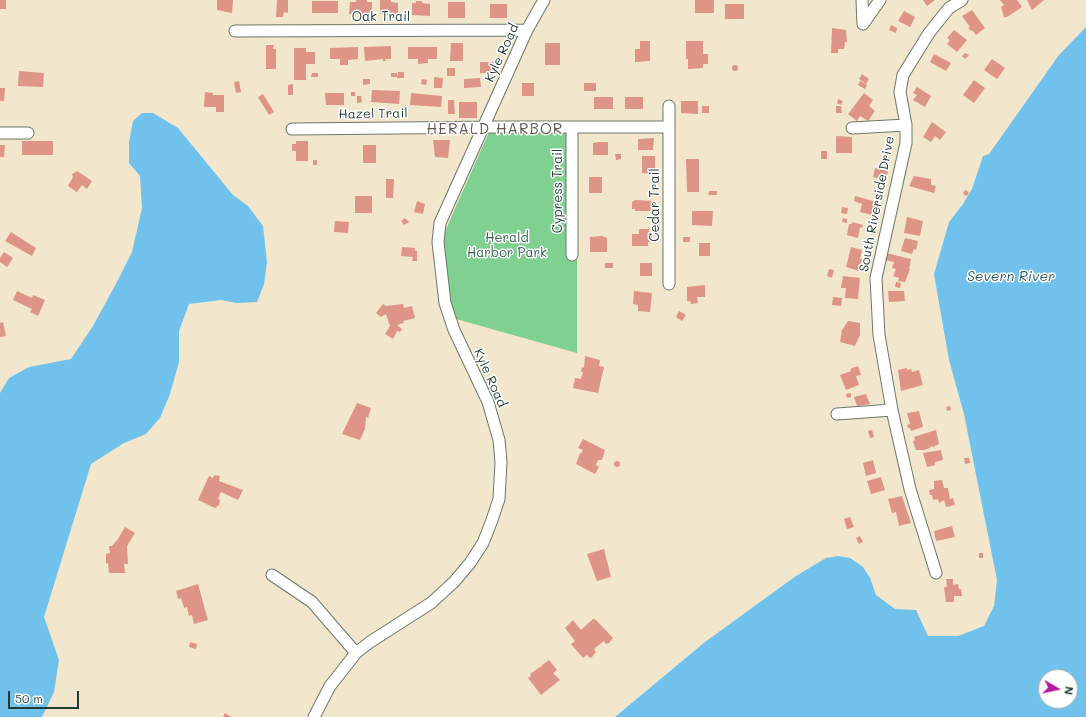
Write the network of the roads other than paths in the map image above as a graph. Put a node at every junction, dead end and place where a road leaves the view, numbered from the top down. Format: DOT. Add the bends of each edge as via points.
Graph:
graph roads {
  1 [pos="544,0"];
  2 [pos="862,0"];
  3 [pos="880,0"];
  4 [pos="962,0"];
  5 [pos="527,30"];
  6 [pos="235,31"];
  7 [pos="670,106"];
  8 [pos="906,125"];
  9 [pos="483,127"];
  10 [pos="572,127"];
  11 [pos="669,127"];
  12 [pos="852,128"];
  13 [pos="292,129"];
  14 [pos="0,132"];
  15 [pos="28,133"];
  16 [pos="572,255"];
  17 [pos="669,284"];
  18 [pos="892,410"];
  19 [pos="837,414"];
  20 [pos="936,573"];
  21 [pos="272,576"];
  22 [pos="356,653"];
  23 [pos="314,717"];
  1 -- 5 [label="street, Kyle Road"];
  2 -- 3 [label="street" via="863,24"];
  4 -- 8 [label="street, South Riverside Drive" via="949,8 929,33 903,75 900,92"];
  5 -- 6 [label="street, Oak Trail"];
  5 -- 9 [label="street, Kyle Road"];
  7 -- 11 [label="street, Cedar Trail"];
  8 -- 12 [label="street"];
  8 -- 18 [label="street, South Riverside Drive" via="906,142 876,278 879,335"];
  9 -- 10 [label="street, Hazel Trail"];
  9 -- 13 [label="street, Hazel Trail"];
  9 -- 22 [label="street, Kyle Road" via="440,223 438,242 445,303 454,330 488,402 499,440 499,499 483,543 454,582 431,603"];
  10 -- 11 [label="street, Hazel Trail"];
  10 -- 16 [label="street, Cypress Trail"];
  11 -- 17 [label="street, Cedar Trail"];
  14 -- 15 [label="street"];
  18 -- 19 [label="street"];
  18 -- 20 [label="street, South Riverside Drive" via="910,489"];
  21 -- 22 [label="street" via="312,602"];
  22 -- 23 [label="street, Kyle Road" via="330,686"];
}
